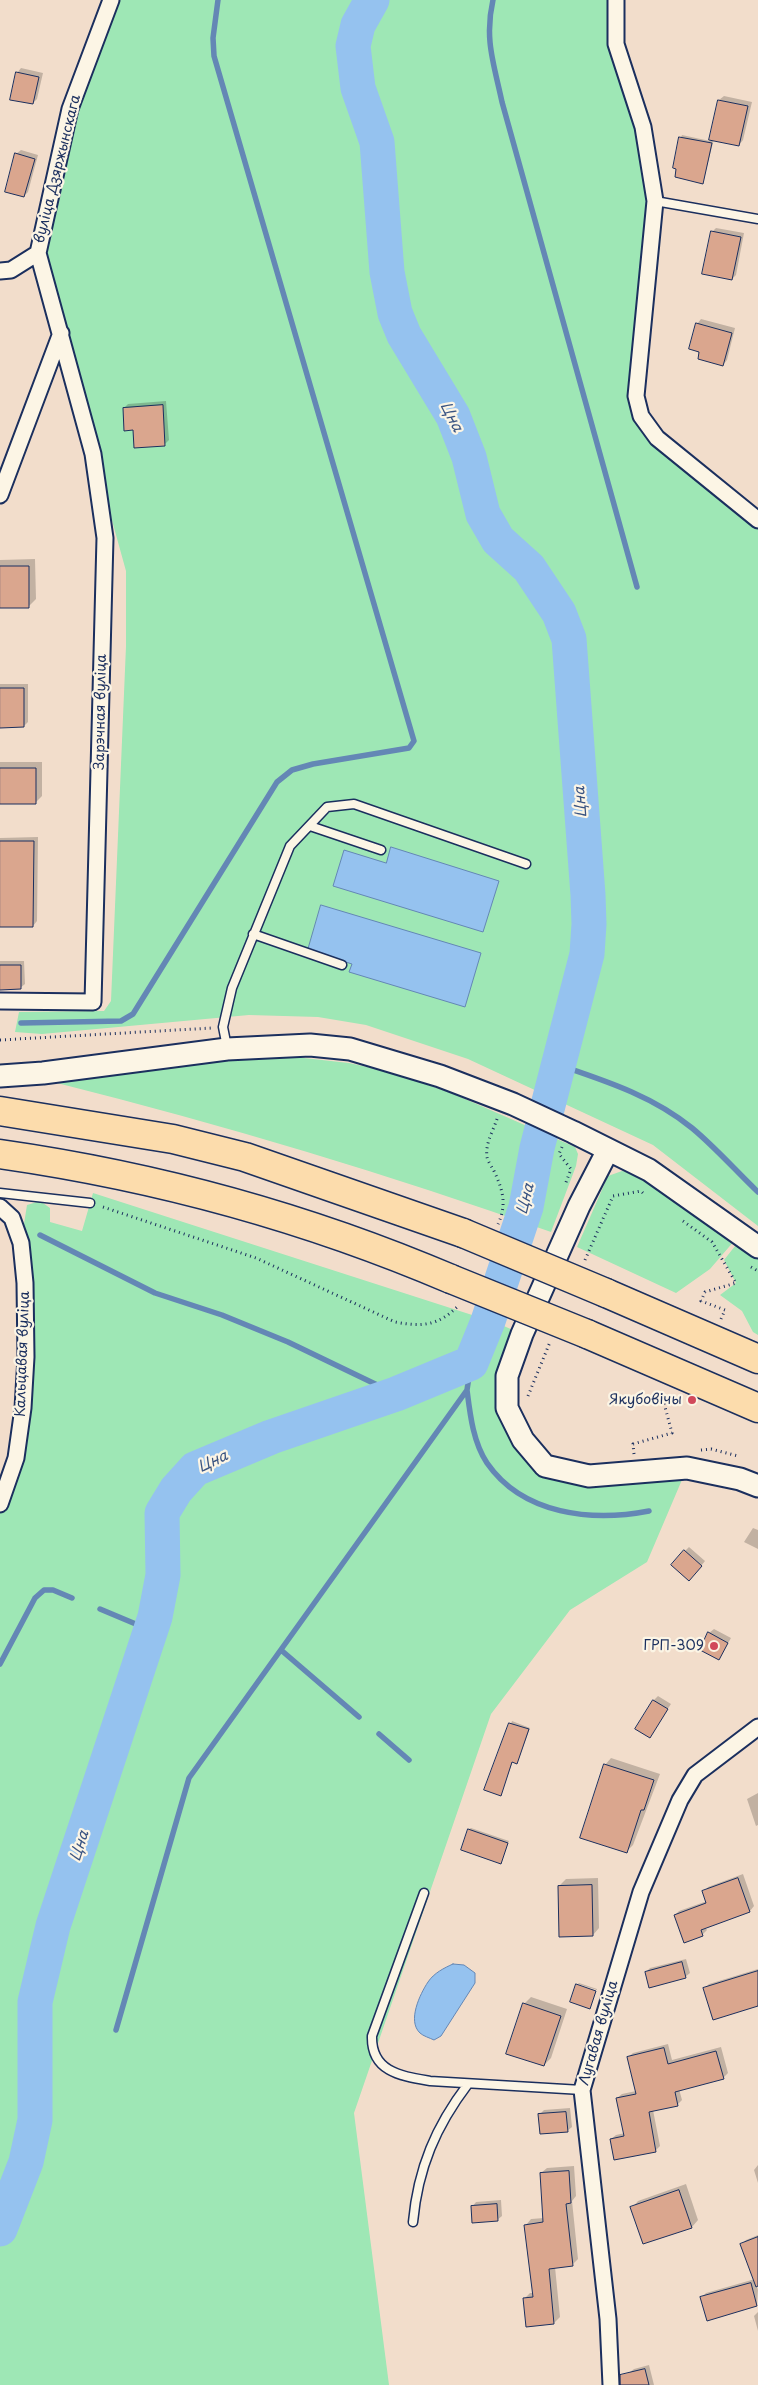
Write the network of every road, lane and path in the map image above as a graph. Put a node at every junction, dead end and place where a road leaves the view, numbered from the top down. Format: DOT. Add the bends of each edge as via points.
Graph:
graph roads {
  1 [pos="111,0"];
  2 [pos="616,0"];
  3 [pos="655,201"];
  4 [pos="758,219"];
  5 [pos="38,253"];
  6 [pos="0,271"];
  7 [pos="61,334"];
  8 [pos="0,495"];
  9 [pos="758,520"];
  10 [pos="310,826"];
  11 [pos="381,850"];
  12 [pos="526,864"];
  13 [pos="253,934"];
  14 [pos="342,966"];
  15 [pos="0,1000"];
  16 [pos="227,1049"];
  17 [pos="0,1076"];
  18 [pos="0,1111"];
  19 [pos="608,1150"];
  20 [pos="0,1154"];
  21 [pos="0,1193"];
  22 [pos="90,1203"];
  23 [pos="0,1207"];
  24 [pos="758,1247"];
  25 [pos="724,1260"];
  26 [pos="725,1310"];
  27 [pos="758,1359"];
  28 [pos="661,1390"];
  29 [pos="758,1408"];
  30 [pos="635,1456"];
  31 [pos="758,1486"];
  32 [pos="0,1504"];
  33 [pos="758,1727"];
  34 [pos="424,1893"];
  35 [pos="468,2084"];
  36 [pos="582,2090"];
  37 [pos="413,2222"];
  38 [pos="611,2385"];
  1 -- 5 [label="street, вуліца Дзяржынскага" via="70,109"];
  2 -- 3 [label="street" via="616,44 643,127"];
  3 -- 4 [label="lane"];
  3 -- 9 [label="street" via="636,396 641,416 657,438"];
  5 -- 6 [label="street" via="11,270"];
  5 -- 7 [label="street, Зарэчная вуліца"];
  7 -- 8 [label="street"];
  7 -- 15 [label="street, Зарэчная вуліца" via="93,454 105,538 93,1002"];
  10 -- 11 [label="lane"];
  10 -- 12 [label="lane" via="327,808 354,804"];
  10 -- 13 [label="lane" via="290,846"];
  13 -- 14 [label="lane"];
  13 -- 16 [label="lane" via="232,988 223,1027"];
  16 -- 17 [label="main road"];
  16 -- 19 [label="main road" via="310,1045 350,1049 440,1076 513,1104"];
  18 -- 27 [label="highway, bridge" via="173,1139 245,1157 463,1233"];
  19 -- 24 [label="main road" via="649,1170"];
  19 -- 31 [label="main road" via="579,1206 522,1334 507,1376 507,1408 523,1440 545,1466 589,1476 687,1468"];
  20 -- 29 [label="highway, bridge" via="141,1179 264,1212 399,1256"];
  21 -- 22 [label="lane"];
  23 -- 32 [label="street, Кальцавая вуліца" via="12,1218 21,1243 26,1357 16,1458"];
  25 -- 26 [label="path" via="736,1283 705,1292 702,1301"];
  28 -- 30 [label="path" via="672,1433 633,1444"];
  33 -- 36 [label="street, Лугавая вуліца" via="695,1775 680,1800 641,1892"];
  34 -- 35 [label="lane" via="379,2015 372,2048 380,2062 394,2072 430,2081"];
  35 -- 36 [label="lane"];
  35 -- 37 [label="lane" via="435,2135 424,2167"];
  36 -- 38 [label="street, Лугавая вуліца" via="608,2319"];
}
